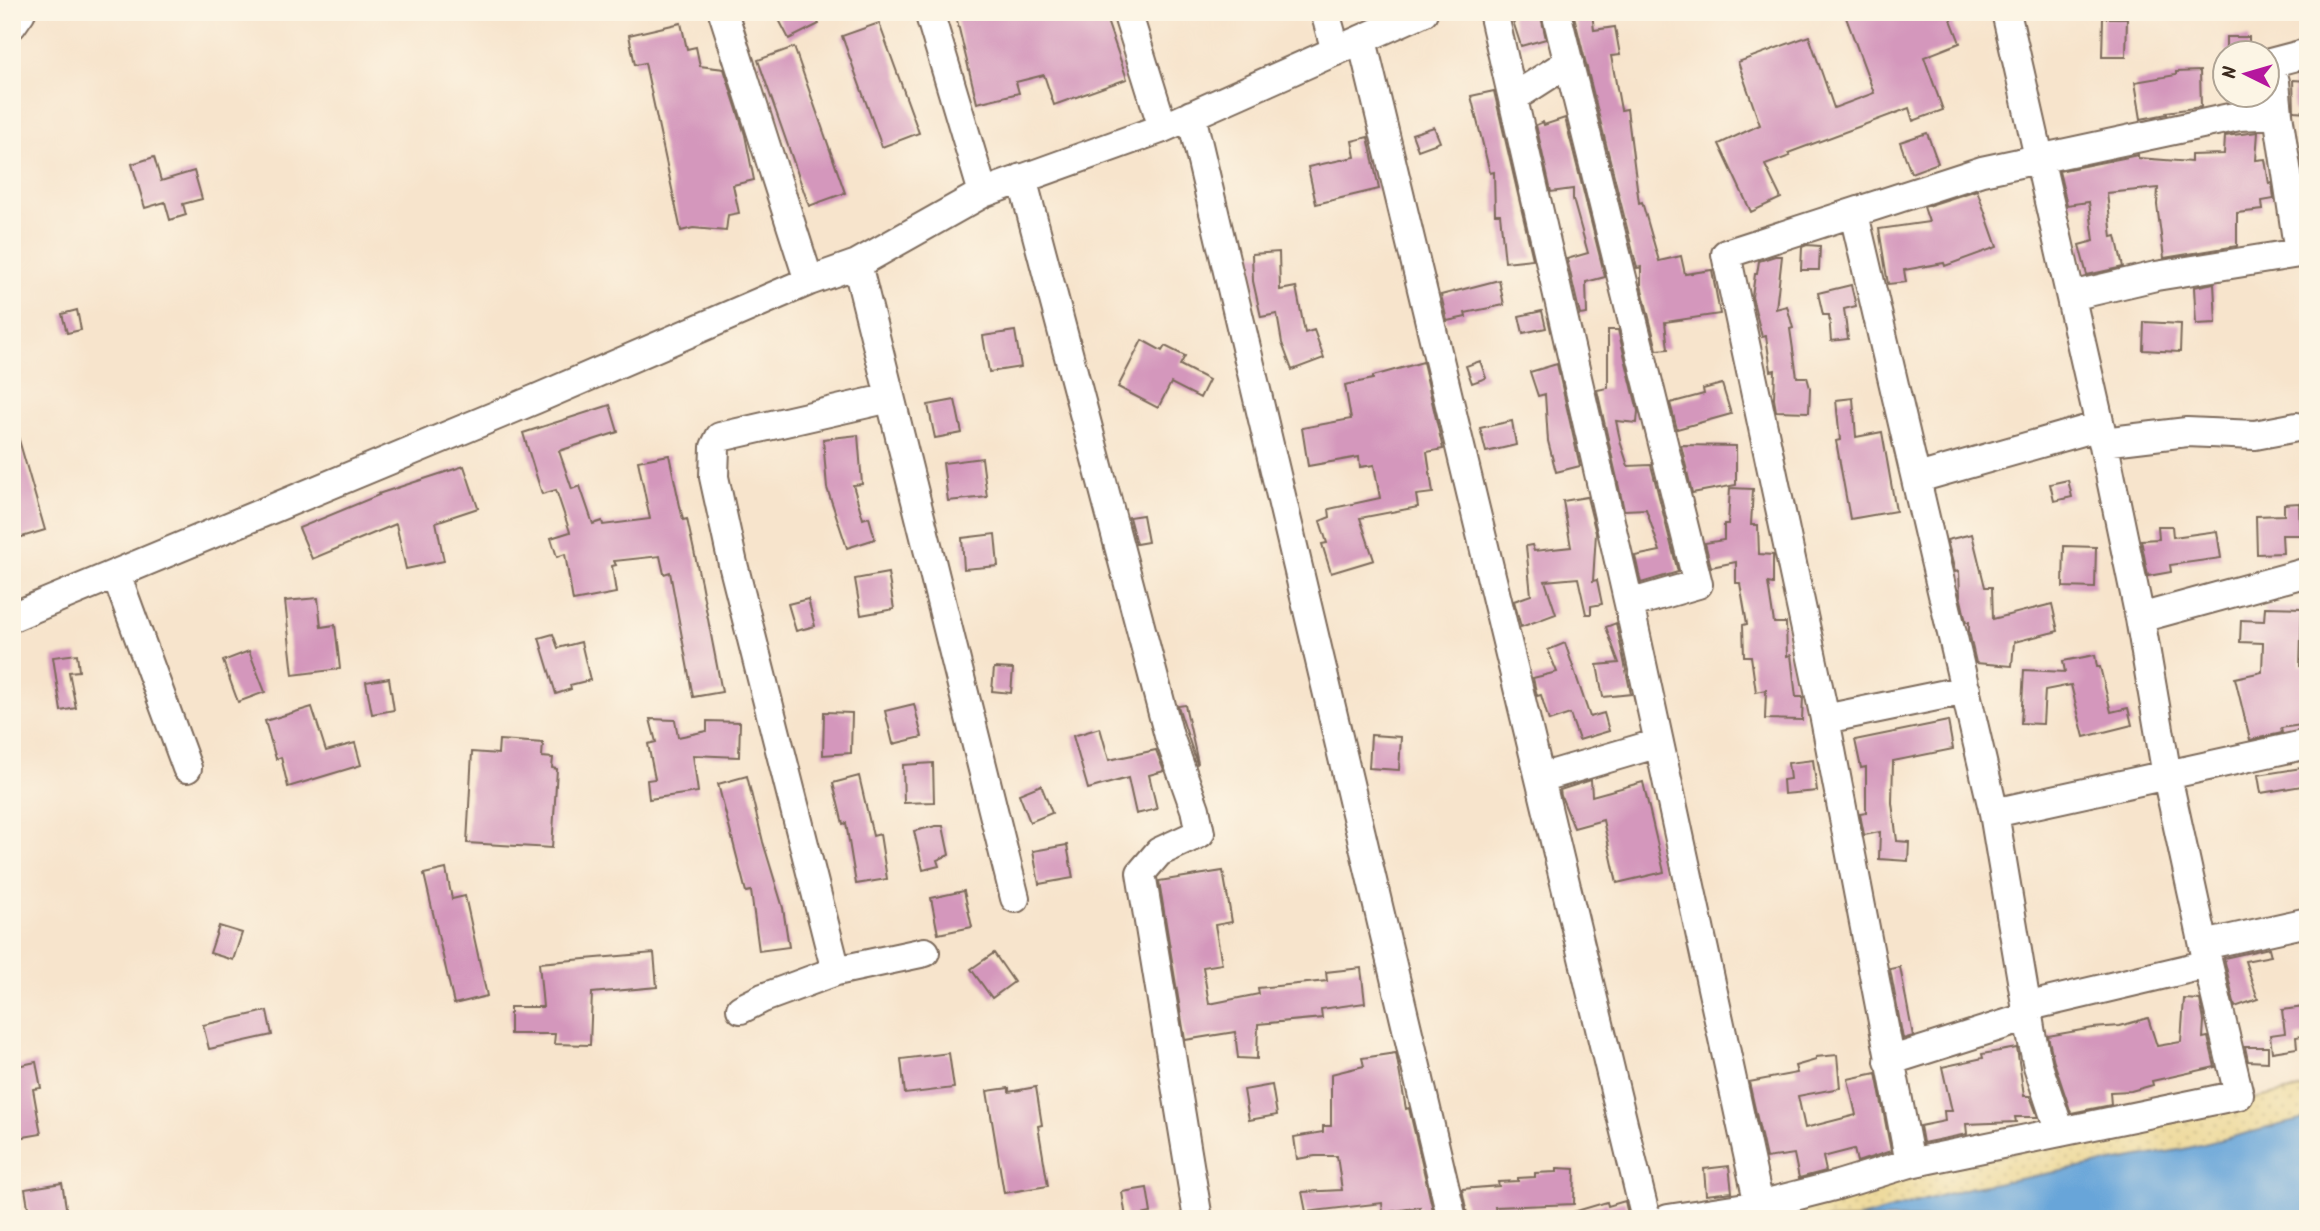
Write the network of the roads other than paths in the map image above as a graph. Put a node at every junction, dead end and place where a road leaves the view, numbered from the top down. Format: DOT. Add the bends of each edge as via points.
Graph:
graph roads {
  1 [pos="20,12"];
  2 [pos="723,12"];
  3 [pos="929,12"];
  4 [pos="1127,12"];
  5 [pos="1325,12"];
  6 [pos="1423,12"];
  7 [pos="1493,12"];
  8 [pos="1556,12"];
  9 [pos="2006,12"];
  10 [pos="12,25"];
  11 [pos="1348,45"];
  12 [pos="2308,53"];
  13 [pos="1569,62"];
  14 [pos="1513,97"];
  15 [pos="2278,114"];
  16 [pos="1191,115"];
  17 [pos="1163,128"];
  18 [pos="2039,157"];
  19 [pos="1022,178"];
  20 [pos="983,193"];
  21 [pos="1854,214"];
  22 [pos="857,264"];
  23 [pos="809,281"];
  24 [pos="2071,296"];
  25 [pos="890,398"];
  26 [pos="2297,427"];
  27 [pos="2102,434"];
  28 [pos="1917,478"];
  29 [pos="2308,572"];
  30 [pos="117,574"];
  31 [pos="1629,604"];
  32 [pos="12,617"];
  33 [pos="2140,618"];
  34 [pos="1966,690"];
  35 [pos="1825,719"];
  36 [pos="1659,743"];
  37 [pos="2308,744"];
  38 [pos="187,768"];
  39 [pos="2167,776"];
  40 [pos="1540,778"];
  41 [pos="1994,813"];
  42 [pos="1015,898"];
  43 [pos="2308,922"];
  44 [pos="925,952"];
  45 [pos="2206,955"];
  46 [pos="835,971"];
  47 [pos="741,1009"];
  48 [pos="2027,1012"];
  49 [pos="1889,1061"];
  50 [pos="2060,1132"];
  51 [pos="1910,1163"];
  52 [pos="1759,1205"];
  53 [pos="1198,1219"];
  54 [pos="1452,1219"];
  55 [pos="1646,1219"];
  56 [pos="1668,1219"];
  1 -- 10 [label="street"];
  2 -- 23 [label="street"];
  3 -- 20 [label="street"];
  4 -- 17 [label="street"];
  5 -- 11 [label="street"];
  6 -- 11 [label="street"];
  7 -- 14 [label="street"];
  8 -- 13 [label="street"];
  9 -- 18 [label="street"];
  11 -- 16 [label="street"];
  11 -- 40 [label="street" via="1363,44"];
  12 -- 15 [label="street" via="2270,63"];
  13 -- 14 [label="street"];
  13 -- 31 [label="street" via="1698,584"];
  14 -- 31 [label="street"];
  15 -- 18 [label="street" via="2239,116"];
  15 -- 24 [label="street" via="2299,253 2157,276"];
  16 -- 17 [label="street"];
  16 -- 54 [label="street"];
  17 -- 19 [label="street"];
  18 -- 21 [label="street"];
  18 -- 24 [label="street"];
  19 -- 20 [label="street"];
  19 -- 53 [label="street" via="1169,736 1200,833 1159,852 1141,873"];
  20 -- 22 [label="street"];
  21 -- 28 [label="street"];
  21 -- 35 [label="street" via="1726,254"];
  22 -- 23 [label="street"];
  22 -- 25 [label="street"];
  23 -- 30 [label="street"];
  24 -- 27 [label="street"];
  25 -- 42 [label="street"];
  25 -- 46 [label="street" via="720,437 715,447 714,477 733,564"];
  26 -- 27 [label="street" via="2255,435"];
  27 -- 28 [label="street"];
  27 -- 33 [label="street"];
  28 -- 34 [label="street"];
  29 -- 33 [label="street"];
  30 -- 32 [label="street"];
  30 -- 38 [label="street"];
  31 -- 36 [label="street"];
  33 -- 39 [label="street"];
  34 -- 35 [label="street"];
  34 -- 41 [label="street"];
  35 -- 49 [label="street"];
  36 -- 40 [label="street"];
  36 -- 52 [label="street"];
  37 -- 39 [label="street"];
  39 -- 41 [label="street"];
  39 -- 45 [label="street"];
  40 -- 55 [label="street"];
  41 -- 48 [label="street"];
  43 -- 45 [label="street"];
  44 -- 46 [label="street"];
  45 -- 48 [label="street"];
  45 -- 50 [label="street" via="2239,1095"];
  46 -- 47 [label="street"];
  48 -- 49 [label="street"];
  48 -- 50 [label="street" via="2038,1066"];
  49 -- 51 [label="street"];
  50 -- 51 [label="street"];
  51 -- 52 [label="street"];
  52 -- 56 [label="street"];
}
